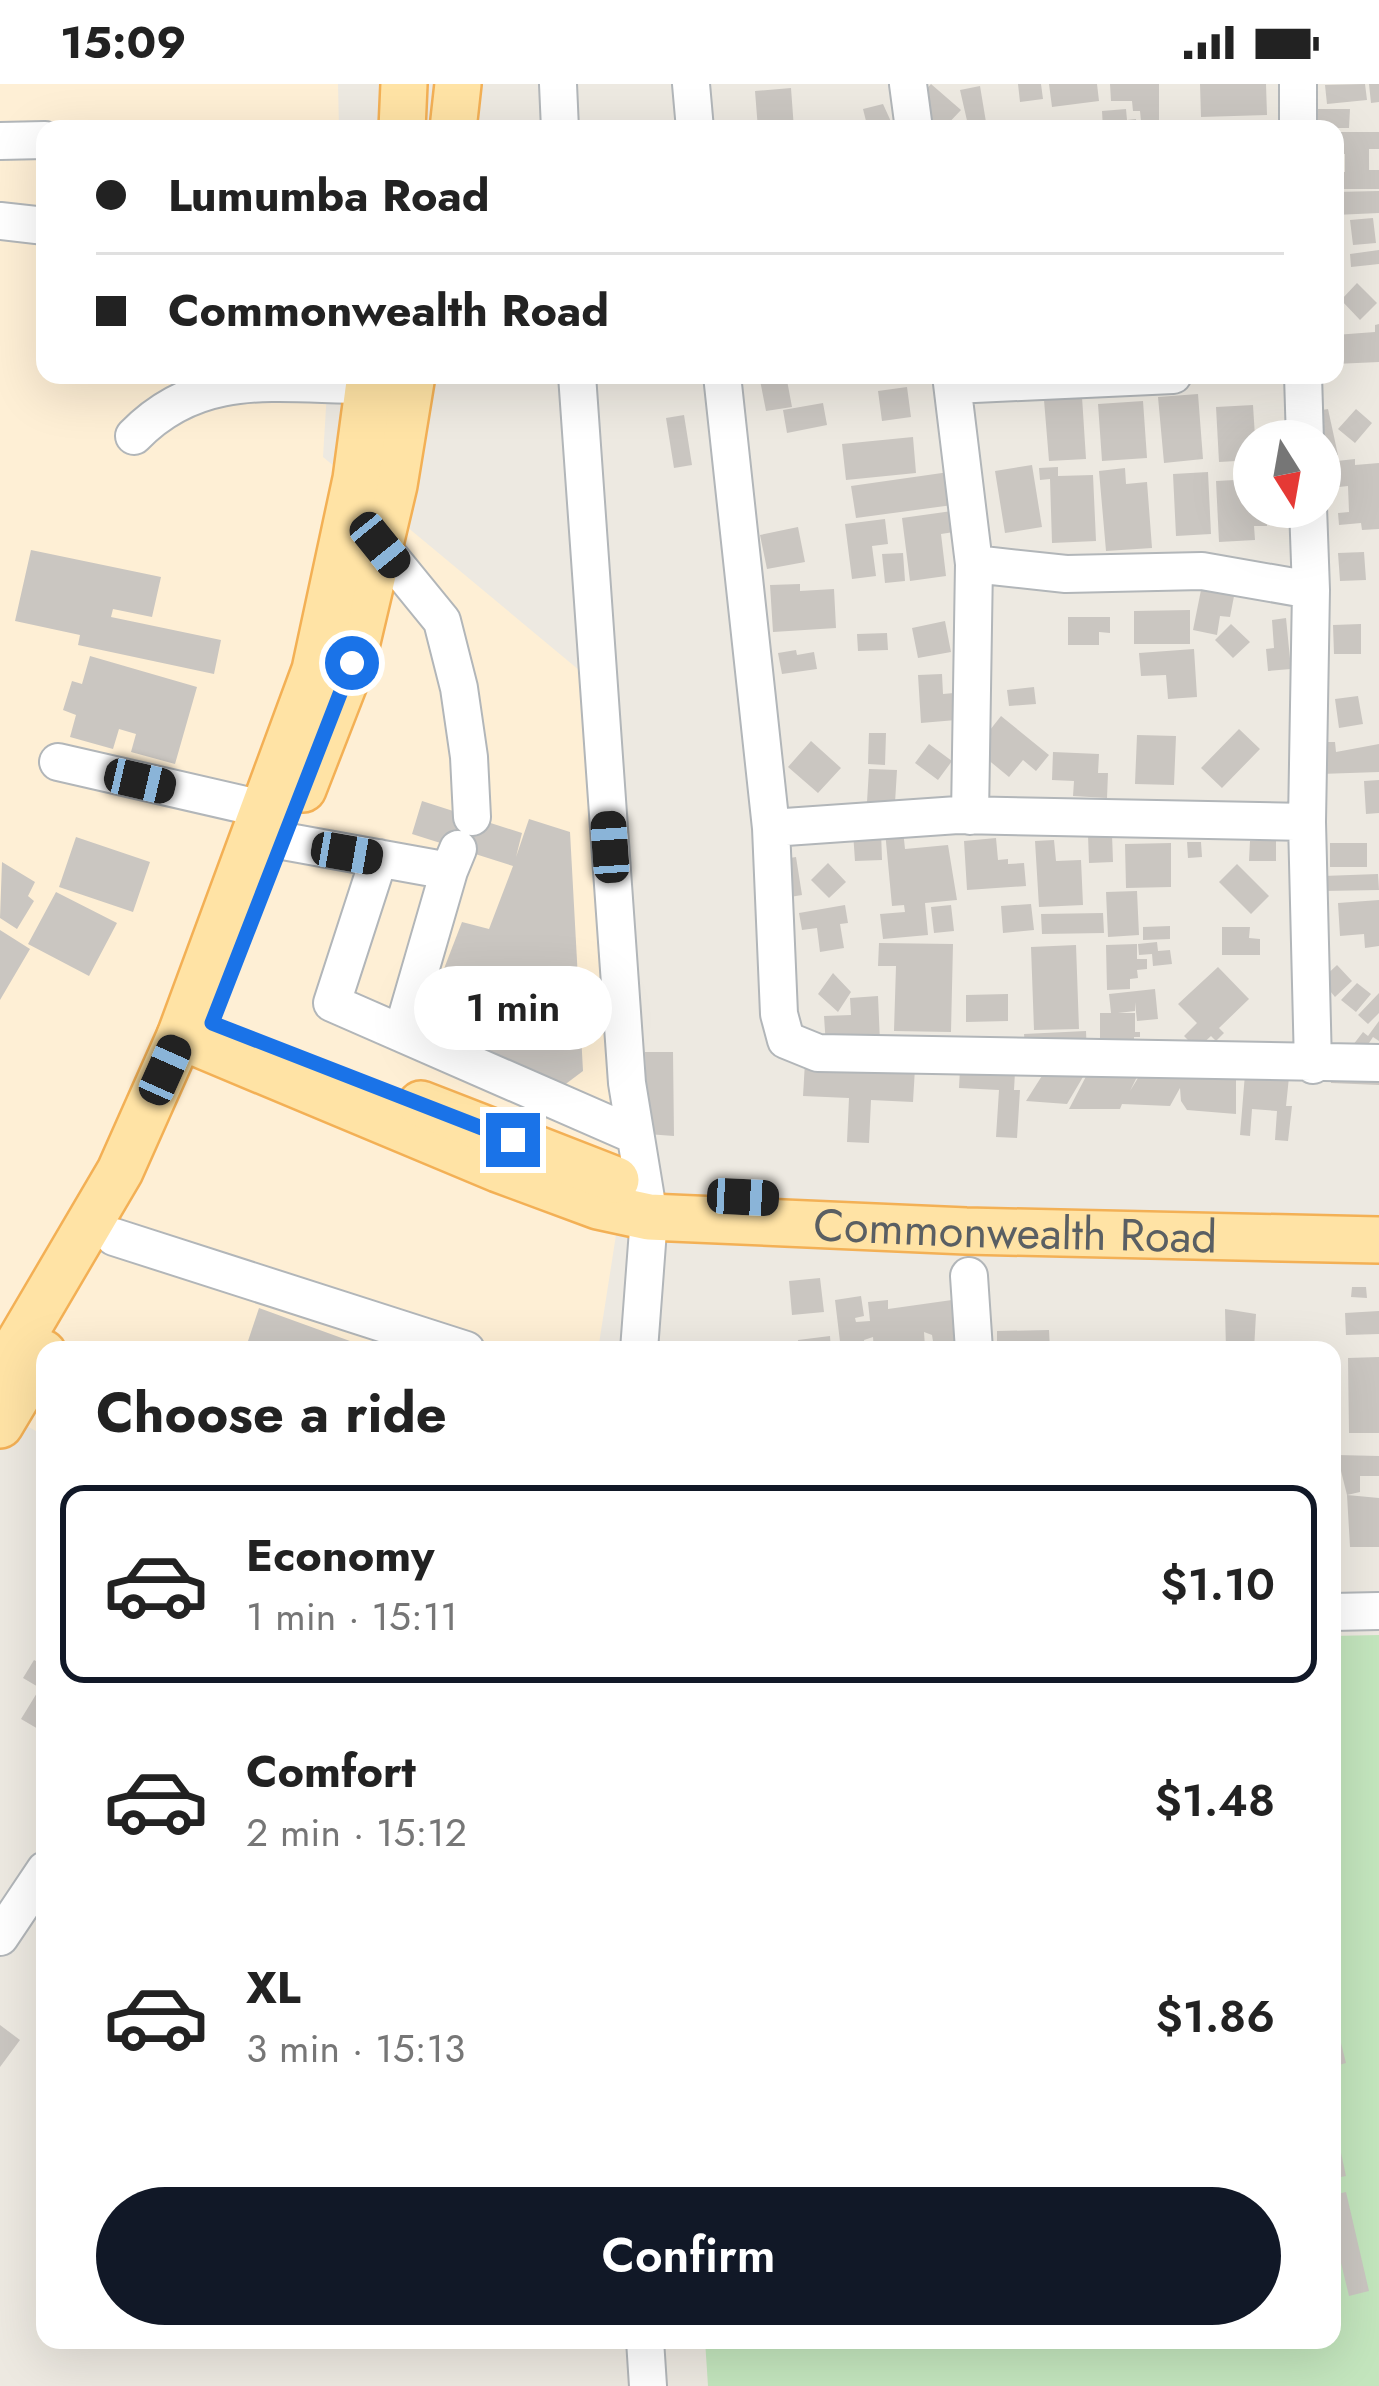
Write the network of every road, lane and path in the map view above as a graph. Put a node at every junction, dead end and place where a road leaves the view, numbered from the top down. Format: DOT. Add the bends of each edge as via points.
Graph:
graph roads {
  1 [pos="404,84"];
  2 [pos="458,84"];
  3 [pos="558,84"];
  4 [pos="691,84"];
  5 [pos="908,84"];
  6 [pos="1298,84"];
  7 [pos="402,120"];
  8 [pos="454,120"];
  9 [pos="560,120"];
  10 [pos="694,120"];
  11 [pos="913,120"];
  12 [pos="1298,120"];
  13 [pos="36,140"];
  14 [pos="0,141"];
  15 [pos="0,221"];
  16 [pos="36,225"];
  17 [pos="260,384"];
  18 [pos="368,384"];
  19 [pos="410,384"];
  20 [pos="578,384"];
  21 [pos="723,384"];
  22 [pos="952,384"];
  23 [pos="1303,384"];
  24 [pos="1305,420"];
  25 [pos="134,436"];
  26 [pos="1309,528"];
  27 [pos="380,545"];
  28 [pos="974,564"];
  29 [pos="1311,590"];
  30 [pos="58,762"];
  31 [pos="970,816"];
  32 [pos="1307,822"];
  33 [pos="273,825"];
  34 [pos="771,828"];
  35 [pos="460,846"];
  36 [pos="379,858"];
  37 [pos="196,1030"];
  38 [pos="402,1033"];
  39 [pos="1379,1063"];
  40 [pos="1313,1065"];
  41 [pos="634,1135"];
  42 [pos="645,1204"];
  43 [pos="1379,1208"];
  44 [pos="114,1237"];
  45 [pos="1379,1240"];
  46 [pos="969,1276"];
  47 [pos="50,1341"];
  48 [pos="438,1341"];
  49 [pos="639,1341"];
  50 [pos="973,1341"];
  51 [pos="36,1365"];
  52 [pos="0,1375"];
  53 [pos="0,1425"];
  54 [pos="1379,1611"];
  55 [pos="1341,1612"];
  56 [pos="36,1883"];
  57 [pos="0,1937"];
  58 [pos="646,2349"];
  59 [pos="648,2386"];
  1 -- 7 [label="main road"];
  2 -- 8 [label="main road"];
  3 -- 9 [label="street"];
  4 -- 10 [label="street"];
  5 -- 11 [label="street"];
  6 -- 12 [label="street"];
  13 -- 14 [label="street"];
  15 -- 16 [label="street"];
  17 -- 25 [label="street" via="195,392 158,411"];
  18 -- 33 [label="main road" via="315,670"];
  19 -- 27 [label="main road"];
  20 -- 41 [label="street"];
  21 -- 34 [label="street"];
  22 -- 28 [label="street"];
  23 -- 24 [label="street"];
  26 -- 29 [label="street"];
  27 -- 33 [label="main road" via="352,663"];
  27 -- 35 [label="street" via="442,621 460,688 470,757"];
  28 -- 29 [label="street" via="1066,574 1202,571"];
  28 -- 31 [label="street"];
  29 -- 32 [label="street"];
  30 -- 33 [label="street"];
  31 -- 32 [label="street"];
  31 -- 34 [label="street"];
  32 -- 40 [label="street"];
  33 -- 36 [label="street"];
  33 -- 37 [label="main road"];
  34 -- 40 [label="street" via="778,1014 786,1040 818,1053"];
  35 -- 36 [label="street"];
  35 -- 38 [label="street"];
  36 -- 38 [label="street" via="332,1003"];
  37 -- 42 [label="main road, Commonwealth Road" via="498,1169 598,1206"];
  37 -- 44 [label="main road" via="144,1180"];
  37 -- 52 [label="main road"];
  38 -- 41 [label="street"];
  39 -- 40 [label="street"];
  41 -- 42 [label="street"];
  42 -- 43 [label="main road, Commonwealth Road"];
  42 -- 45 [label="main road, Commonwealth Road" via="966,1231"];
  42 -- 49 [label="street"];
  44 -- 47 [label="main road"];
  44 -- 48 [label="street"];
  46 -- 50 [label="street"];
  51 -- 53 [label="main road"];
  54 -- 55 [label="street"];
  56 -- 57 [label="street"];
  58 -- 59 [label="street"];
}
